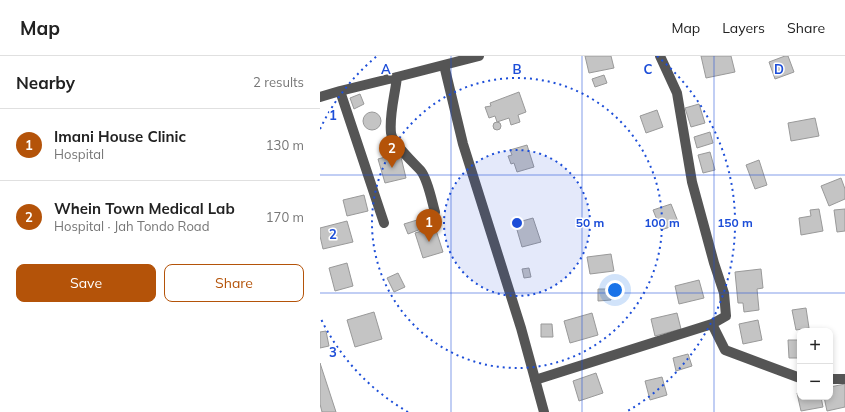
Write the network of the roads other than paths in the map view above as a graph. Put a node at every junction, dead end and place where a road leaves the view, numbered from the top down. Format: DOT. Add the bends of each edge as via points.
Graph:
graph roads {
  1 [pos="479,56"];
  2 [pos="660,56"];
  3 [pos="444,65"];
  4 [pos="397,78"];
  5 [pos="340,91"];
  6 [pos="320,98"];
  7 [pos="435,212"];
  8 [pos="384,223"];
  9 [pos="712,324"];
  10 [pos="797,377"];
  11 [pos="833,379"];
  12 [pos="845,379"];
  13 [pos="535,380"];
  14 [pos="544,412"];
  1 -- 3 [label="street"];
  2 -- 9 [label="street" via="677,94 692,182 724,293 726,316"];
  3 -- 4 [label="street"];
  3 -- 13 [label="street" via="463,144"];
  4 -- 5 [label="street"];
  4 -- 7 [label="street" via="390,135 422,172"];
  5 -- 6 [label="street"];
  5 -- 8 [label="street"];
  9 -- 10 [label="street" via="724,350"];
  9 -- 13 [label="street"];
  11 -- 12 [label="street"];
  13 -- 14 [label="street"];
}
